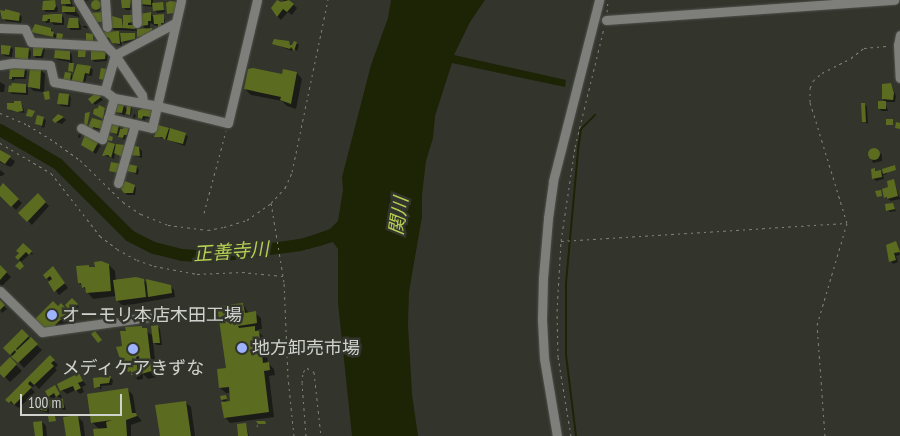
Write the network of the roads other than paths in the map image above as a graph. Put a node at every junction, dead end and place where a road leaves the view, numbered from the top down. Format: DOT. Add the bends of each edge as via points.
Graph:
graph roads {
  1 [pos="78,0"];
  2 [pos="105,0"];
  3 [pos="136,0"];
  4 [pos="181,0"];
  5 [pos="257,0"];
  6 [pos="599,0"];
  7 [pos="894,0"];
  8 [pos="606,20"];
  9 [pos="137,23"];
  10 [pos="175,23"];
  11 [pos="107,27"];
  12 [pos="0,28"];
  13 [pos="900,35"];
  14 [pos="106,46"];
  15 [pos="115,55"];
  16 [pos="0,66"];
  17 [pos="900,78"];
  18 [pos="105,91"];
  19 [pos="114,98"];
  20 [pos="143,102"];
  21 [pos="158,106"];
  22 [pos="108,118"];
  23 [pos="135,124"];
  24 [pos="81,128"];
  25 [pos="118,183"];
  26 [pos="0,291"];
  27 [pos="149,317"];
  28 [pos="557,436"];
  1 -- 14 [label="street"];
  2 -- 11 [label="street"];
  3 -- 9 [label="street"];
  4 -- 10 [label="street"];
  5 -- 21 [label="street" via="228,123"];
  6 -- 28 [label="street" via="554,181 543,278 544,358"];
  7 -- 8 [label="street"];
  10 -- 15 [label="street"];
  10 -- 21 [label="street"];
  12 -- 14 [label="street" via="26,29 31,42"];
  13 -- 17 [label="street"];
  14 -- 15 [label="street"];
  15 -- 18 [label="street"];
  15 -- 20 [label="street" via="142,95"];
  16 -- 18 [label="street" via="13,63 50,65 54,82"];
  18 -- 19 [label="street"];
  19 -- 20 [label="street"];
  19 -- 22 [label="street"];
  20 -- 21 [label="street"];
  21 -- 23 [label="street" via="152,128"];
  22 -- 23 [label="street"];
  22 -- 24 [label="street" via="102,139"];
  23 -- 25 [label="street"];
  26 -- 27 [label="street" via="42,332"];
}
